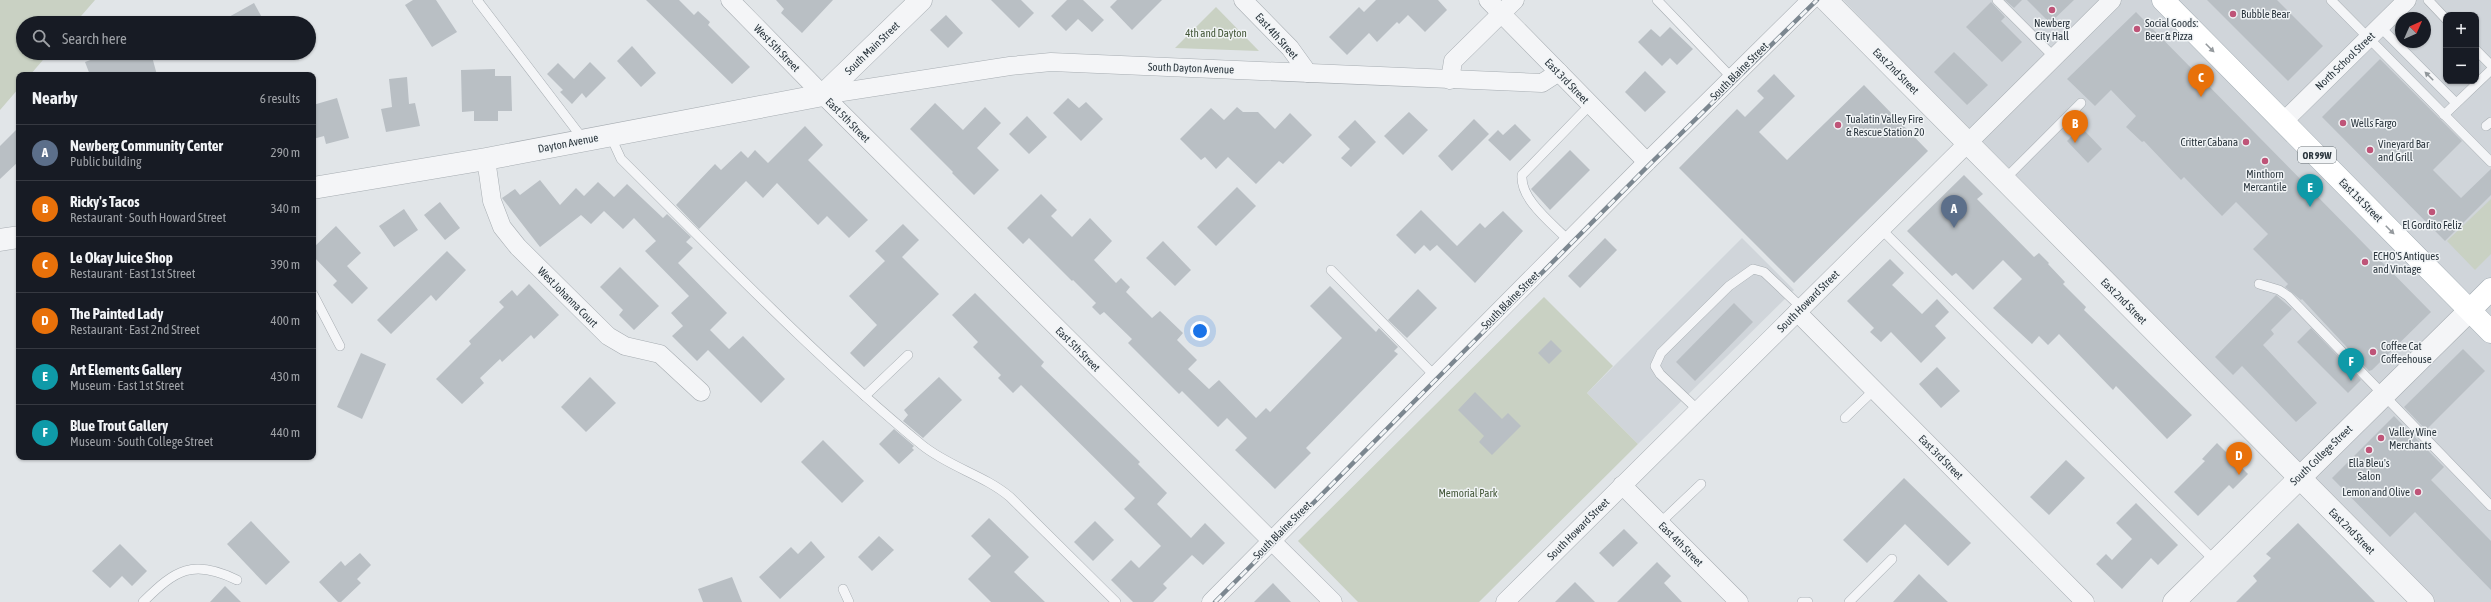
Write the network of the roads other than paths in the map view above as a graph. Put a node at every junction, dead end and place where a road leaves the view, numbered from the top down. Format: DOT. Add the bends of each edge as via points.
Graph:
graph roads {
  1 [pos="477,0"];
  2 [pos="730,0"];
  3 [pos="920,0"];
  4 [pos="1243,0"];
  5 [pos="1488,0"];
  6 [pos="1515,0"];
  7 [pos="1657,0"];
  8 [pos="1812,0"];
  9 [pos="1826,0"];
  10 [pos="1997,0"];
  11 [pos="2112,0"];
  12 [pos="2163,0"];
  13 [pos="2331,0"];
  14 [pos="2408,0"];
  15 [pos="2428,0"];
  16 [pos="1501,14"];
  17 [pos="2443,16"];
  18 [pos="2374,33"];
  19 [pos="2479,53"];
  20 [pos="2054,57"];
  21 [pos="2491,66"];
  22 [pos="2491,70"];
  23 [pos="1559,72"];
  24 [pos="1308,73"];
  25 [pos="1732,78"];
  26 [pos="1450,80"];
  27 [pos="823,95"];
  28 [pos="2081,103"];
  29 [pos="2456,103"];
  30 [pos="1590,104"];
  31 [pos="2444,115"];
  32 [pos="2284,122"];
  33 [pos="610,136"];
  34 [pos="584,140"];
  35 [pos="1968,143"];
  36 [pos="486,159"];
  37 [pos="1647,162"];
  38 [pos="2491,162"];
  39 [pos="2004,180"];
  40 [pos="316,187"];
  41 [pos="1881,229"];
  42 [pos="16,237"];
  43 [pos="0,240"];
  44 [pos="1569,241"];
  45 [pos="1331,270"];
  46 [pos="2259,284"];
  47 [pos="2491,289"];
  48 [pos="316,300"];
  49 [pos="1799,310"];
  50 [pos="2470,310"];
  51 [pos="2491,332"];
  52 [pos="340,346"];
  53 [pos="908,355"];
  54 [pos="1435,376"];
  55 [pos="1874,390"];
  56 [pos="701,392"];
  57 [pos="2384,394"];
  58 [pos="865,396"];
  59 [pos="1698,410"];
  60 [pos="1845,418"];
  61 [pos="2298,478"];
  62 [pos="1701,484"];
  63 [pos="1622,485"];
  64 [pos="2491,506"];
  65 [pos="1660,523"];
  66 [pos="1272,541"];
  67 [pos="1892,559"];
  68 [pos="2215,561"];
  69 [pos="237,580"];
  70 [pos="843,589"];
  71 [pos="143,602"];
  72 [pos="849,602"];
  73 [pos="1116,602"];
  74 [pos="1211,602"];
  75 [pos="1333,602"];
  76 [pos="1505,602"];
  77 [pos="1739,602"];
  78 [pos="1802,602"];
  79 [pos="1808,602"];
  80 [pos="1849,602"];
  81 [pos="2086,602"];
  82 [pos="2174,602"];
  83 [pos="2423,602"];
  1 -- 34 [label="lane"];
  2 -- 27 [label="street, West 5th Street"];
  3 -- 27 [label="street, South Main Street"];
  4 -- 24 [label="street, East 4th Street" via="1290,48"];
  5 -- 16 [label="street, East 3rd Street"];
  6 -- 16 [label="street"];
  7 -- 25 [label="lane"];
  8 -- 25 [label="street, South Blaine Street"];
  9 -- 35 [label="street, East 2nd Street"];
  10 -- 20 [label="lane"];
  11 -- 20 [label="street, South Howard Street"];
  12 -- 32 [label="main road, East 1st Street / OR 99W, one-way"];
  13 -- 18 [label="lane"];
  14 -- 18 [label="street, North School Street"];
  15 -- 17 [label="lane"];
  16 -- 23 [label="street, East 3rd Street"];
  16 -- 26 [label="street" via="1453,61"];
  29 -- 18 [label="lane, one-way"];
  18 -- 31 [label="lane"];
  18 -- 32 [label="street, North School Street"];
  19 -- 21 [label="lane"];
  20 -- 35 [label="street, South Howard Street"];
  22 -- 29 [label="lane"];
  23 -- 26 [label="street, South Dayton Avenue" via="1542,83"];
  23 -- 30 [label="street, East 3rd Street"];
  24 -- 26 [label="street, South Dayton Avenue"];
  24 -- 27 [label="street, South Dayton Avenue" via="1051,62"];
  25 -- 37 [label="street, South Blaine Street"];
  27 -- 33 [label="street, Dayton Avenue"];
  27 -- 66 [label="street, East 5th Street"];
  28 -- 39 [label="lane"];
  29 -- 31 [label="lane"];
  30 -- 37 [label="street, East 3rd Street"];
  30 -- 44 [label="lane" via="1522,175 1527,197"];
  31 -- 38 [label="lane"];
  32 -- 50 [label="main road, East 1st Street / OR 99W, one-way"];
  33 -- 34 [label="street, Dayton Avenue"];
  33 -- 58 [label="lane" via="621,160 841,376"];
  34 -- 36 [label="street, Dayton Avenue"];
  35 -- 39 [label="street, East 2nd Street"];
  35 -- 41 [label="street, South Howard Street"];
  36 -- 40 [label="street, Dayton Avenue"];
  36 -- 56 [label="street, West Johanna Court" via="492,200 502,226 518,247 608,336 625,346 660,354"];
  37 -- 44 [label="street, South Blaine Street"];
  39 -- 61 [label="street, East 2nd Street"];
  41 -- 49 [label="street, South Howard Street"];
  41 -- 68 [label="lane"];
  42 -- 43 [label="street"];
  44 -- 54 [label="street, South Blaine Street"];
  45 -- 54 [label="lane"];
  46 -- 57 [label="lane" via="2279,290 2288,296"];
  47 -- 50 [label="main road"];
  48 -- 52 [label="lane"];
  49 -- 55 [label="street, East 3rd Street"];
  49 -- 59 [label="street, South Howard Street"];
  49 -- 59 [label="lane" via="1764,272 1753,269 1729,286 1661,353 1655,366 1660,374"];
  50 -- 51 [label="main road, East 1st Street / OR 99W"];
  50 -- 57 [label="street, South College Street"];
  53 -- 58 [label="lane"];
  54 -- 66 [label="street, South Blaine Street"];
  55 -- 60 [label="lane"];
  55 -- 81 [label="street, East 3rd Street"];
  57 -- 61 [label="street, South College Street"];
  57 -- 64 [label="lane" via="2396,410"];
  58 -- 73 [label="lane" via="946,462 1010,496"];
  59 -- 63 [label="street, South Howard Street"];
  61 -- 68 [label="street, South College Street"];
  61 -- 83 [label="street, East 2nd Street"];
  62 -- 65 [label="lane"];
  63 -- 65 [label="street, East 4th Street"];
  63 -- 76 [label="street, South Howard Street"];
  65 -- 77 [label="street, East 4th Street"];
  66 -- 74 [label="street, South Blaine Street"];
  66 -- 75 [label="street, East 5th Street"];
  67 -- 80 [label="lane"];
  68 -- 82 [label="street, South College Street"];
  69 -- 71 [label="lane" via="217,570 194,568 182,571"];
  70 -- 72 [label="lane"];
  78 -- 79 [label="lane"];
}
